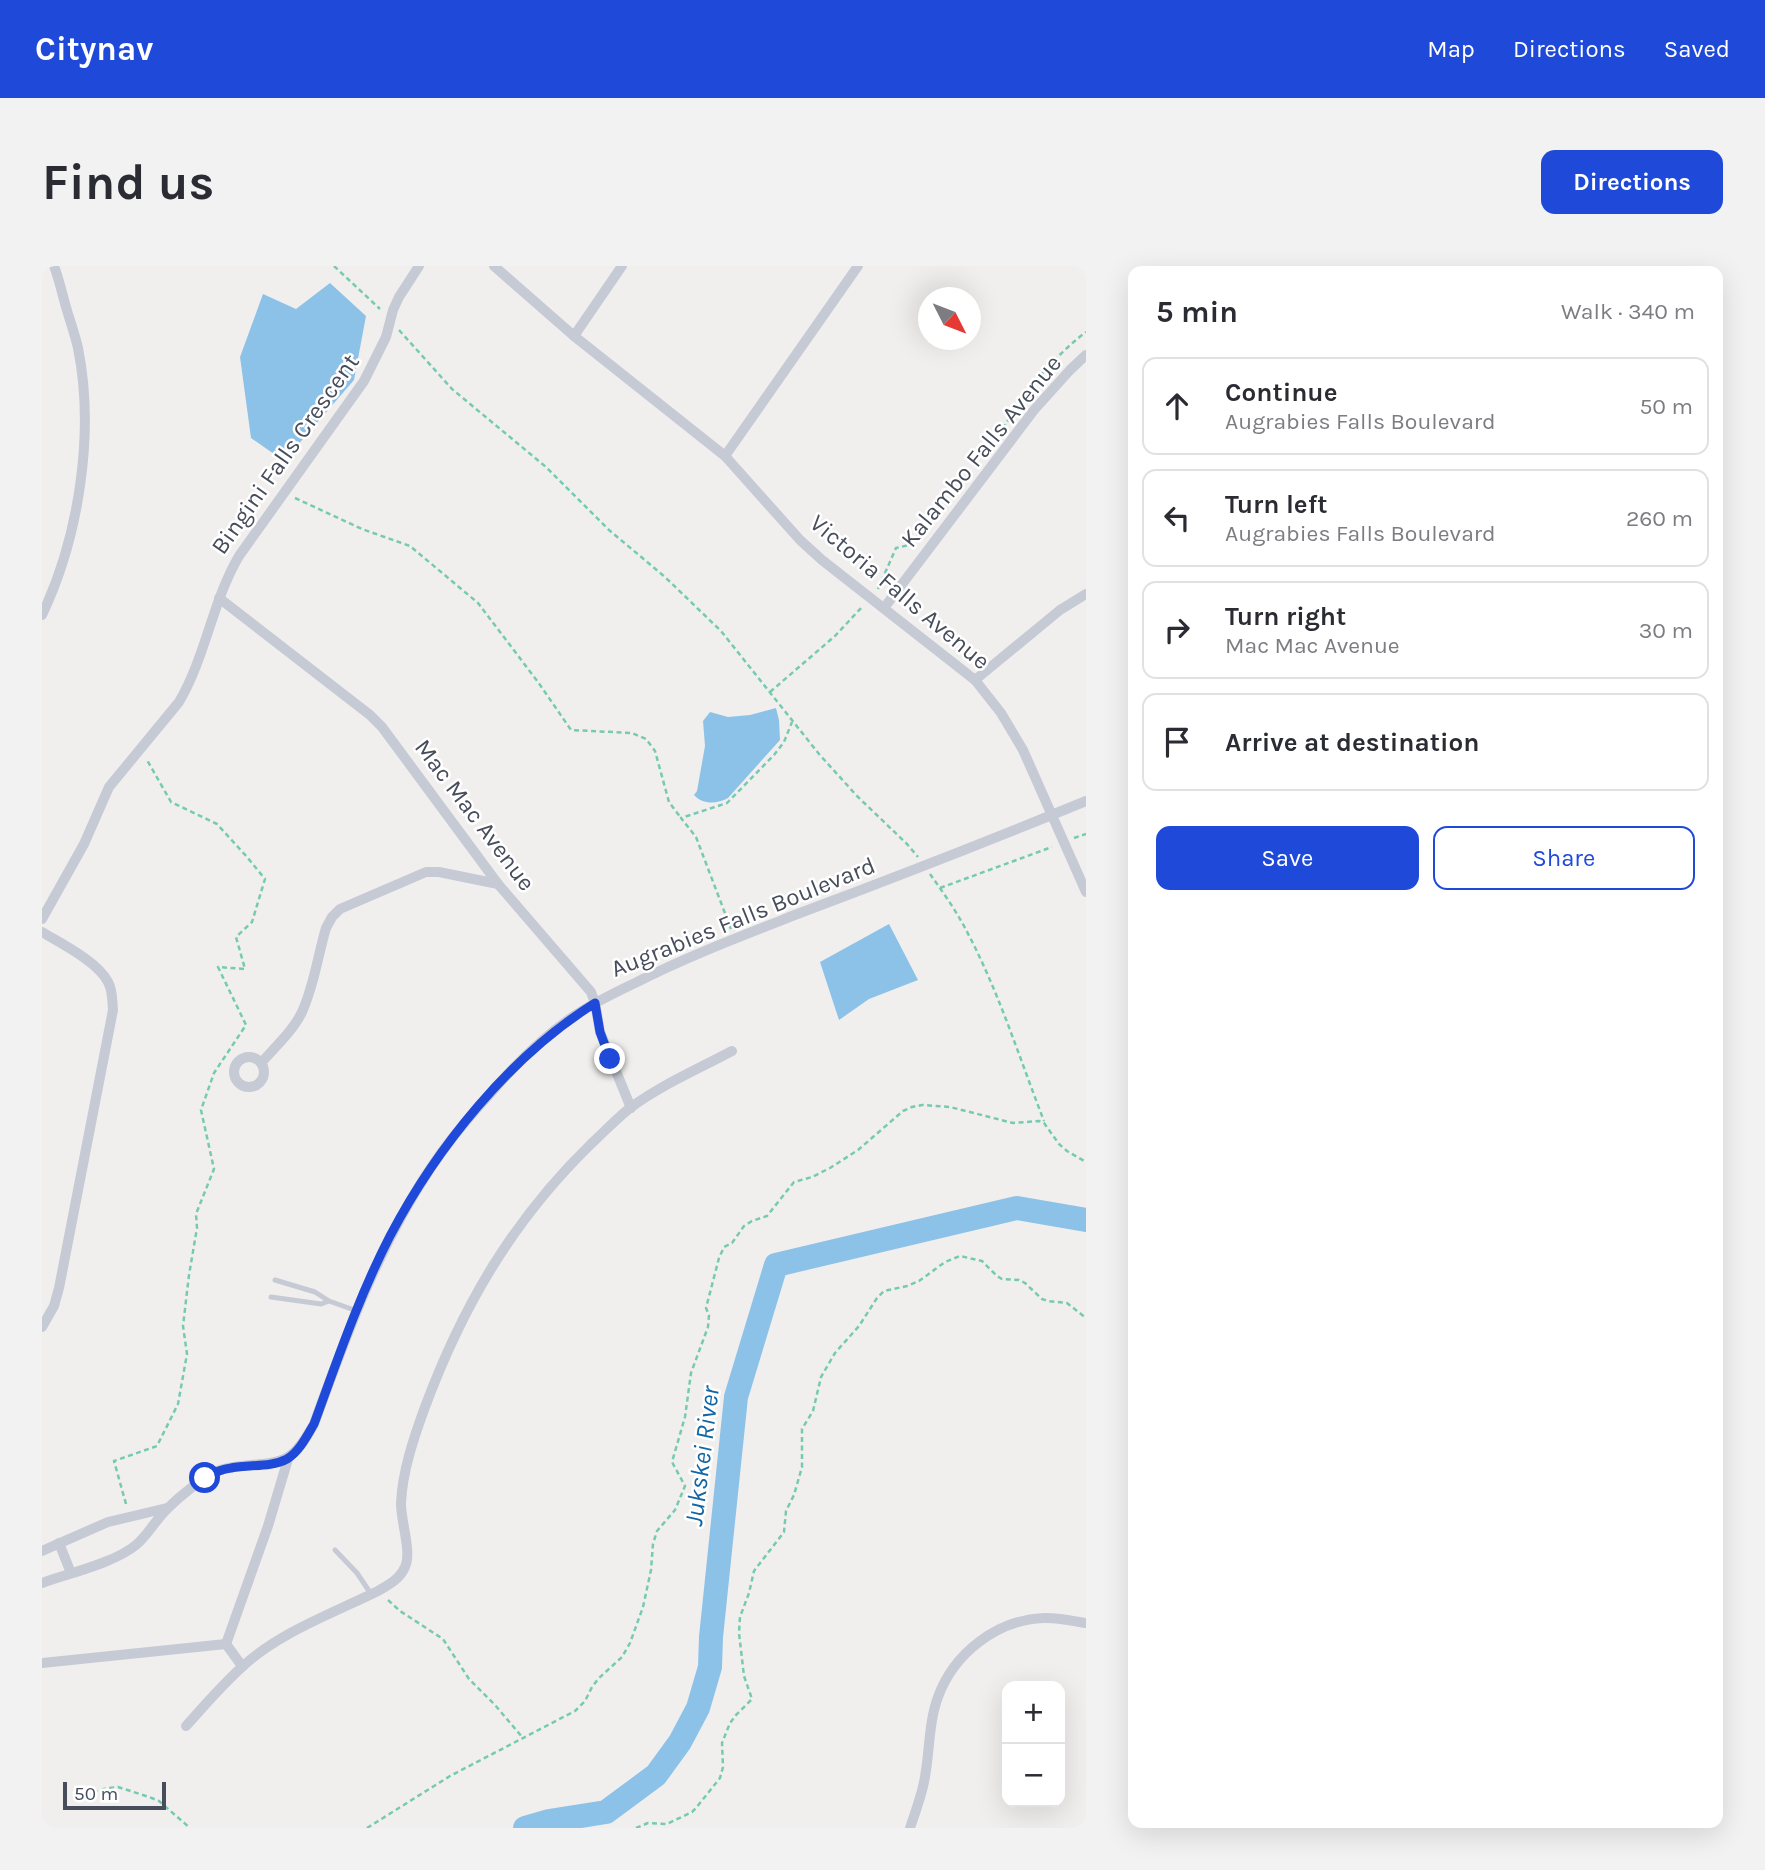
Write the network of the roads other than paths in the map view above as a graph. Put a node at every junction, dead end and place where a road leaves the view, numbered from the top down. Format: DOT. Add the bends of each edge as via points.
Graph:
graph roads {
  1 [pos="54,266"];
  2 [pos="419,266"];
  3 [pos="494,266"];
  4 [pos="622,266"];
  5 [pos="858,266"];
  6 [pos="574,336"];
  7 [pos="1086,355"];
  8 [pos="725,456"];
  9 [pos="1086,594"];
  10 [pos="219,598"];
  11 [pos="884,608"];
  12 [pos="42,615"];
  13 [pos="975,680"];
  14 [pos="1086,802"];
  15 [pos="1051,816"];
  16 [pos="498,884"];
  17 [pos="1086,892"];
  18 [pos="42,919"];
  19 [pos="42,932"];
  20 [pos="595,1003"];
  21 [pos="732,1051"];
  22 [pos="261,1063"];
  23 [pos="631,1108"];
  24 [pos="275,1280"];
  25 [pos="271,1297"];
  26 [pos="329,1301"];
  27 [pos="357,1311"];
  28 [pos="42,1327"];
  29 [pos="288,1458"];
  30 [pos="167,1508"];
  31 [pos="59,1543"];
  32 [pos="335,1550"];
  33 [pos="42,1551"];
  34 [pos="71,1573"];
  35 [pos="42,1583"];
  36 [pos="374,1592"];
  37 [pos="1086,1623"];
  38 [pos="226,1644"];
  39 [pos="42,1663"];
  40 [pos="243,1666"];
  41 [pos="186,1726"];
  42 [pos="910,1828"];
  1 -- 12 [label="street" via="78,348 84,445 80,490 64,562"];
  2 -- 10 [label="street, Bingini Falls Crescent" via="399,297 364,381 239,556"];
  3 -- 6 [label="street, Victoria Falls Avenue"];
  4 -- 6 [label="street"];
  5 -- 8 [label="street"];
  6 -- 8 [label="street, Victoria Falls Avenue"];
  7 -- 11 [label="street, Kalambo Falls Avenue" via="1034,410"];
  8 -- 11 [label="street, Victoria Falls Avenue" via="800,540"];
  9 -- 13 [label="street"];
  10 -- 16 [label="street, Mac Mac Avenue" via="376,721"];
  10 -- 18 [label="street, Bingini Falls Crescent" via="186,689 108,787 84,844"];
  11 -- 13 [label="street, Victoria Falls Avenue"];
  13 -- 15 [label="street, Victoria Falls Avenue" via="1023,750"];
  14 -- 15 [label="street, Augrabies Falls Boulevard"];
  15 -- 17 [label="street, Victoria Falls Avenue"];
  15 -- 20 [label="street, Augrabies Falls Boulevard" via="734,939"];
  16 -- 20 [label="street, Mac Mac Avenue" via="584,983"];
  16 -- 22 [label="street" via="426,872 340,909 326,928 301,1013"];
  19 -- 28 [label="street" via="103,973 110,985 113,1010 59,1288"];
  20 -- 23 [label="street, Mac Mac Avenue" via="600,1032"];
  20 -- 27 [label="street, Augrabies Falls Boulevard" via="527,1055 450,1141 390,1237"];
  21 -- 23 [label="street"];
  23 -- 36 [label="street" via="572,1163 530,1212 461,1320 425,1408 404,1482 401,1504 406,1566 391,1583"];
  24 -- 26 [label="lane"];
  25 -- 26 [label="lane" via="321,1304"];
  26 -- 27 [label="lane"];
  27 -- 29 [label="street, Augrabies Falls Boulevard" via="314,1424"];
  29 -- 30 [label="street" via="218,1471"];
  29 -- 38 [label="street"];
  30 -- 31 [label="street" via="95,1527"];
  30 -- 34 [label="street" via="135,1545 117,1557"];
  31 -- 33 [label="street"];
  31 -- 34 [label="street"];
  32 -- 36 [label="lane"];
  34 -- 35 [label="street"];
  36 -- 40 [label="street" via="285,1637"];
  37 -- 42 [label="street" via="1045,1618 1005,1626 971,1648 952,1668 937,1699 924,1782"];
  38 -- 39 [label="street"];
  38 -- 40 [label="street"];
  40 -- 41 [label="street"];
}
